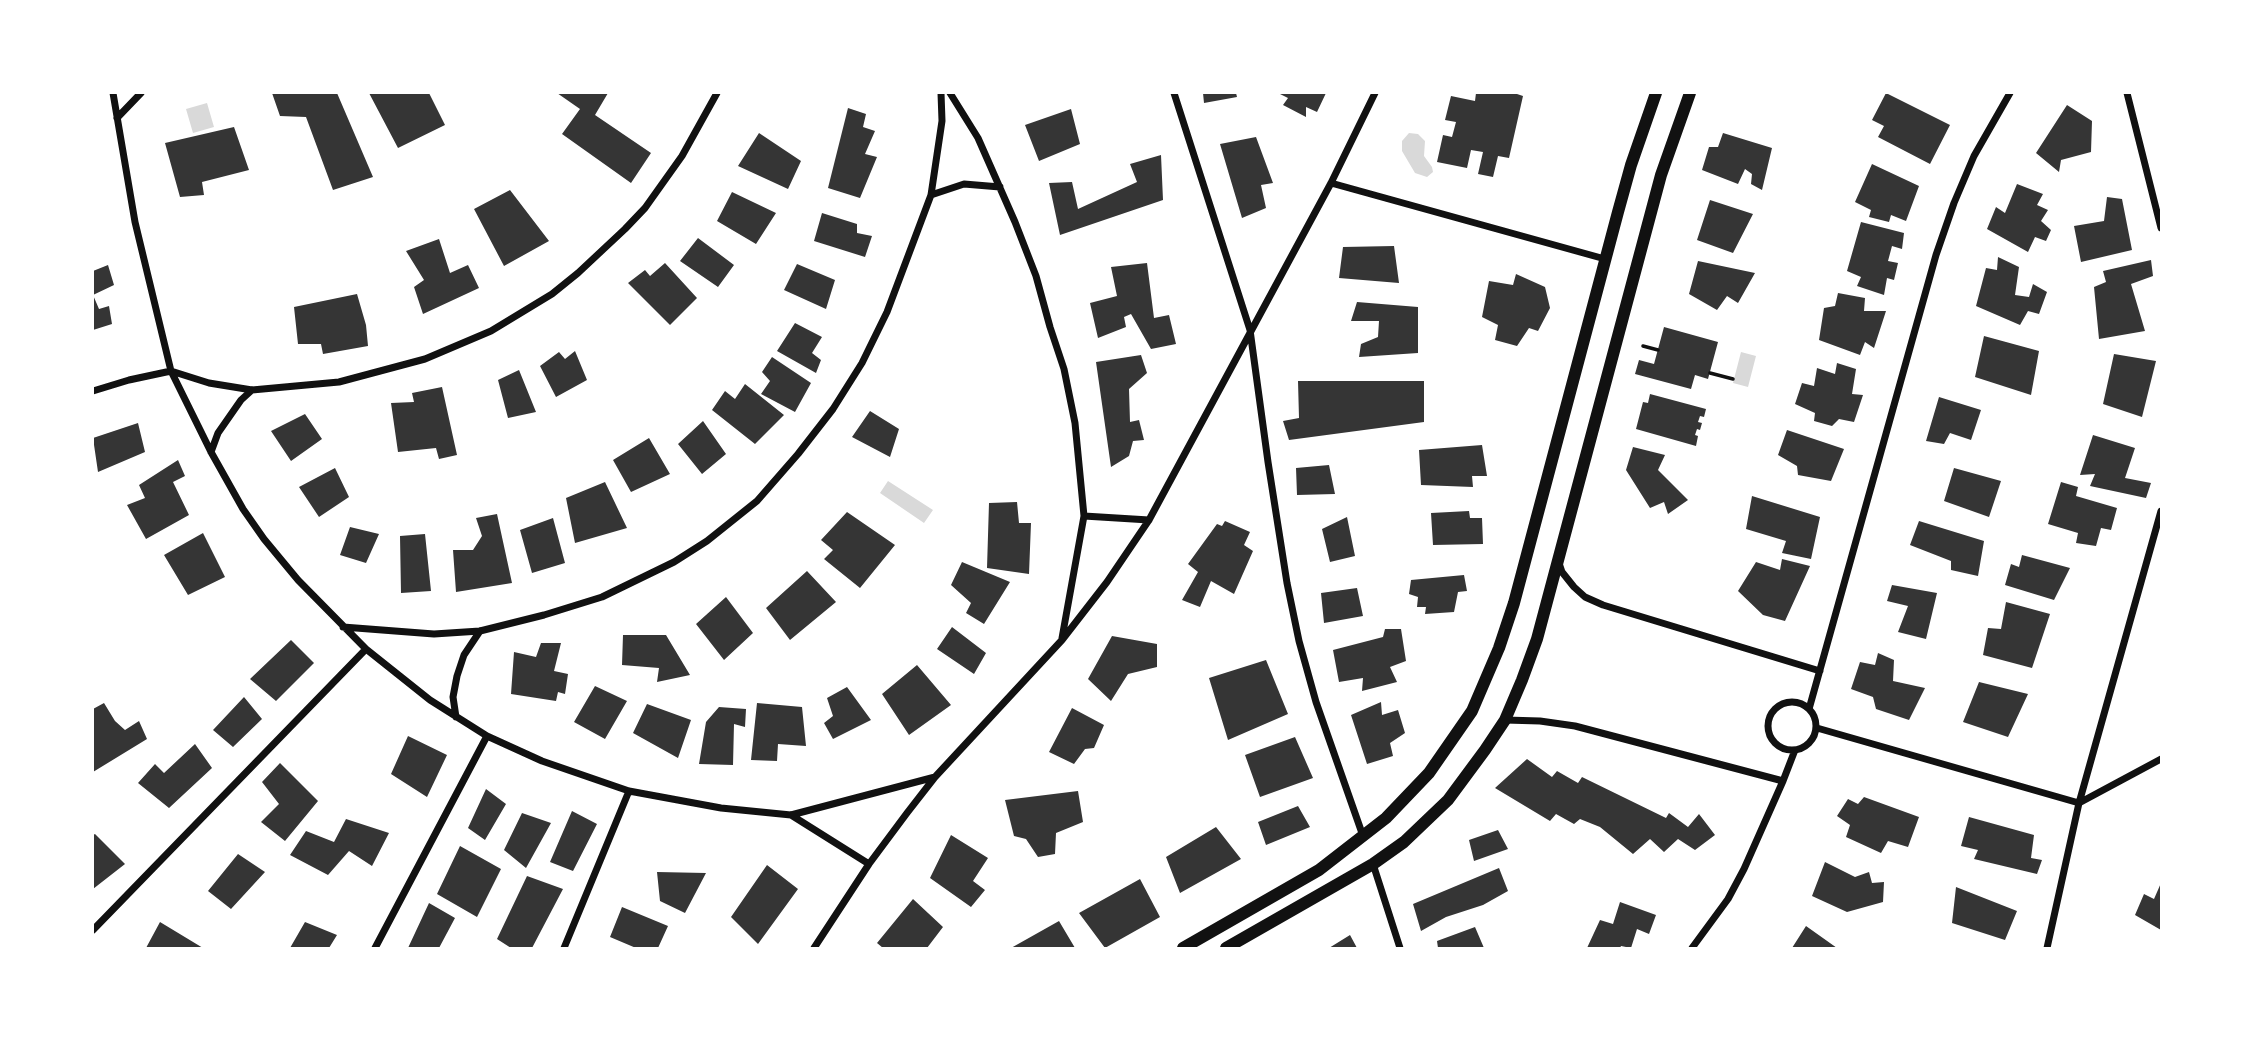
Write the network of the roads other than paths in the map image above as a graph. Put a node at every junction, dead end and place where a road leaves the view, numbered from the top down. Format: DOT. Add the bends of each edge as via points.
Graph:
graph roads {
  1 [pos="113,93"];
  2 [pos="141,93"];
  3 [pos="717,93"];
  4 [pos="941,93"];
  5 [pos="950,93"];
  6 [pos="1174,93"];
  7 [pos="1375,93"];
  8 [pos="1656,93"];
  9 [pos="1690,93"];
  10 [pos="2010,93"];
  11 [pos="2127,93"];
  12 [pos="117,118"];
  13 [pos="1331,183"];
  14 [pos="1000,187"];
  15 [pos="931,195"];
  16 [pos="2161,228"];
  17 [pos="1605,259"];
  18 [pos="1250,330"];
  19 [pos="171,371"];
  20 [pos="252,390"];
  21 [pos="93,391"];
  22 [pos="211,452"];
  23 [pos="2161,510"];
  24 [pos="1084,516"];
  25 [pos="1149,520"];
  26 [pos="1559,561"];
  27 [pos="343,627"];
  28 [pos="480,631"];
  29 [pos="1062,640"];
  30 [pos="366,649"];
  31 [pos="1820,671"];
  32 [pos="1809,709"];
  33 [pos="456,718"];
  34 [pos="1505,720"];
  35 [pos="1816,728"];
  36 [pos="487,736"];
  37 [pos="1795,750"];
  38 [pos="2161,759"];
  39 [pos="935,777"];
  40 [pos="1783,781"];
  41 [pos="629,792"];
  42 [pos="2079,803"];
  43 [pos="791,815"];
  44 [pos="1363,836"];
  45 [pos="869,864"];
  46 [pos="1373,864"];
  47 [pos="93,930"];
  48 [pos="375,948"];
  49 [pos="564,948"];
  50 [pos="814,948"];
  51 [pos="1183,948"];
  52 [pos="1226,948"];
  53 [pos="1400,948"];
  54 [pos="1692,948"];
  55 [pos="2047,948"];
  1 -- 12 [label="street"];
  2 -- 12 [label="street"];
  3 -- 20 [label="street" via="682,156 645,208 578,273 526,311 460,346 393,369 338,383"];
  4 -- 15 [label="street" via="942,121"];
  5 -- 14 [label="street" via="978,138"];
  6 -- 18 [label="street"];
  7 -- 13 [label="street"];
  8 -- 17 [label="main road"];
  9 -- 26 [label="main road" via="1661,176"];
  10 -- 31 [label="street" via="1974,156 1936,255"];
  11 -- 16 [label="street"];
  12 -- 19 [label="street" via="135,222"];
  13 -- 17 [label="street"];
  13 -- 18 [label="street"];
  14 -- 15 [label="street" via="964,184"];
  14 -- 24 [label="street" via="1036,276 1065,369"];
  15 -- 28 [label="street" via="887,312 862,363 826,418 757,501 707,541 642,579 602,597"];
  17 -- 44 [label="main road" via="1520,580 1490,671 1472,711 1429,773"];
  18 -- 25 [label="street"];
  18 -- 44 [label="street" via="1299,641"];
  19 -- 20 [label="street"];
  19 -- 21 [label="street"];
  19 -- 22 [label="street"];
  20 -- 22 [label="street" via="218,433"];
  22 -- 27 [label="street" via="264,539"];
  23 -- 42 [label="street"];
  24 -- 25 [label="street"];
  24 -- 29 [label="street"];
  25 -- 29 [label="street"];
  26 -- 31 [label="street" via="1574,587 1602,605"];
  26 -- 34 [label="main road" via="1530,660"];
  27 -- 28 [label="street" via="434,634"];
  27 -- 30 [label="street"];
  28 -- 33 [label="street" via="457,676"];
  29 -- 39 [label="street"];
  30 -- 33 [label="street"];
  30 -- 47 [label="street"];
  31 -- 32 [label="street"];
  32 -- 35 [label="street"];
  32 -- 37 [label="street" via="1790,702 1770,716 1772,741"];
  33 -- 36 [label="street"];
  34 -- 40 [label="street" via="1574,726"];
  34 -- 46 [label="main road" via="1448,800"];
  35 -- 37 [label="street" via="1810,743"];
  35 -- 42 [label="street"];
  36 -- 41 [label="street"];
  36 -- 48 [label="street"];
  37 -- 40 [label="street"];
  38 -- 42 [label="street"];
  39 -- 43 [label="street"];
  39 -- 45 [label="street"];
  40 -- 54 [label="street" via="1728,899"];
  41 -- 43 [label="street"];
  41 -- 49 [label="street"];
  42 -- 55 [label="street"];
  43 -- 45 [label="street"];
  44 -- 51 [label="main road" via="1319,870"];
  45 -- 50 [label="street"];
  46 -- 52 [label="main road"];
  46 -- 53 [label="street"];
}
